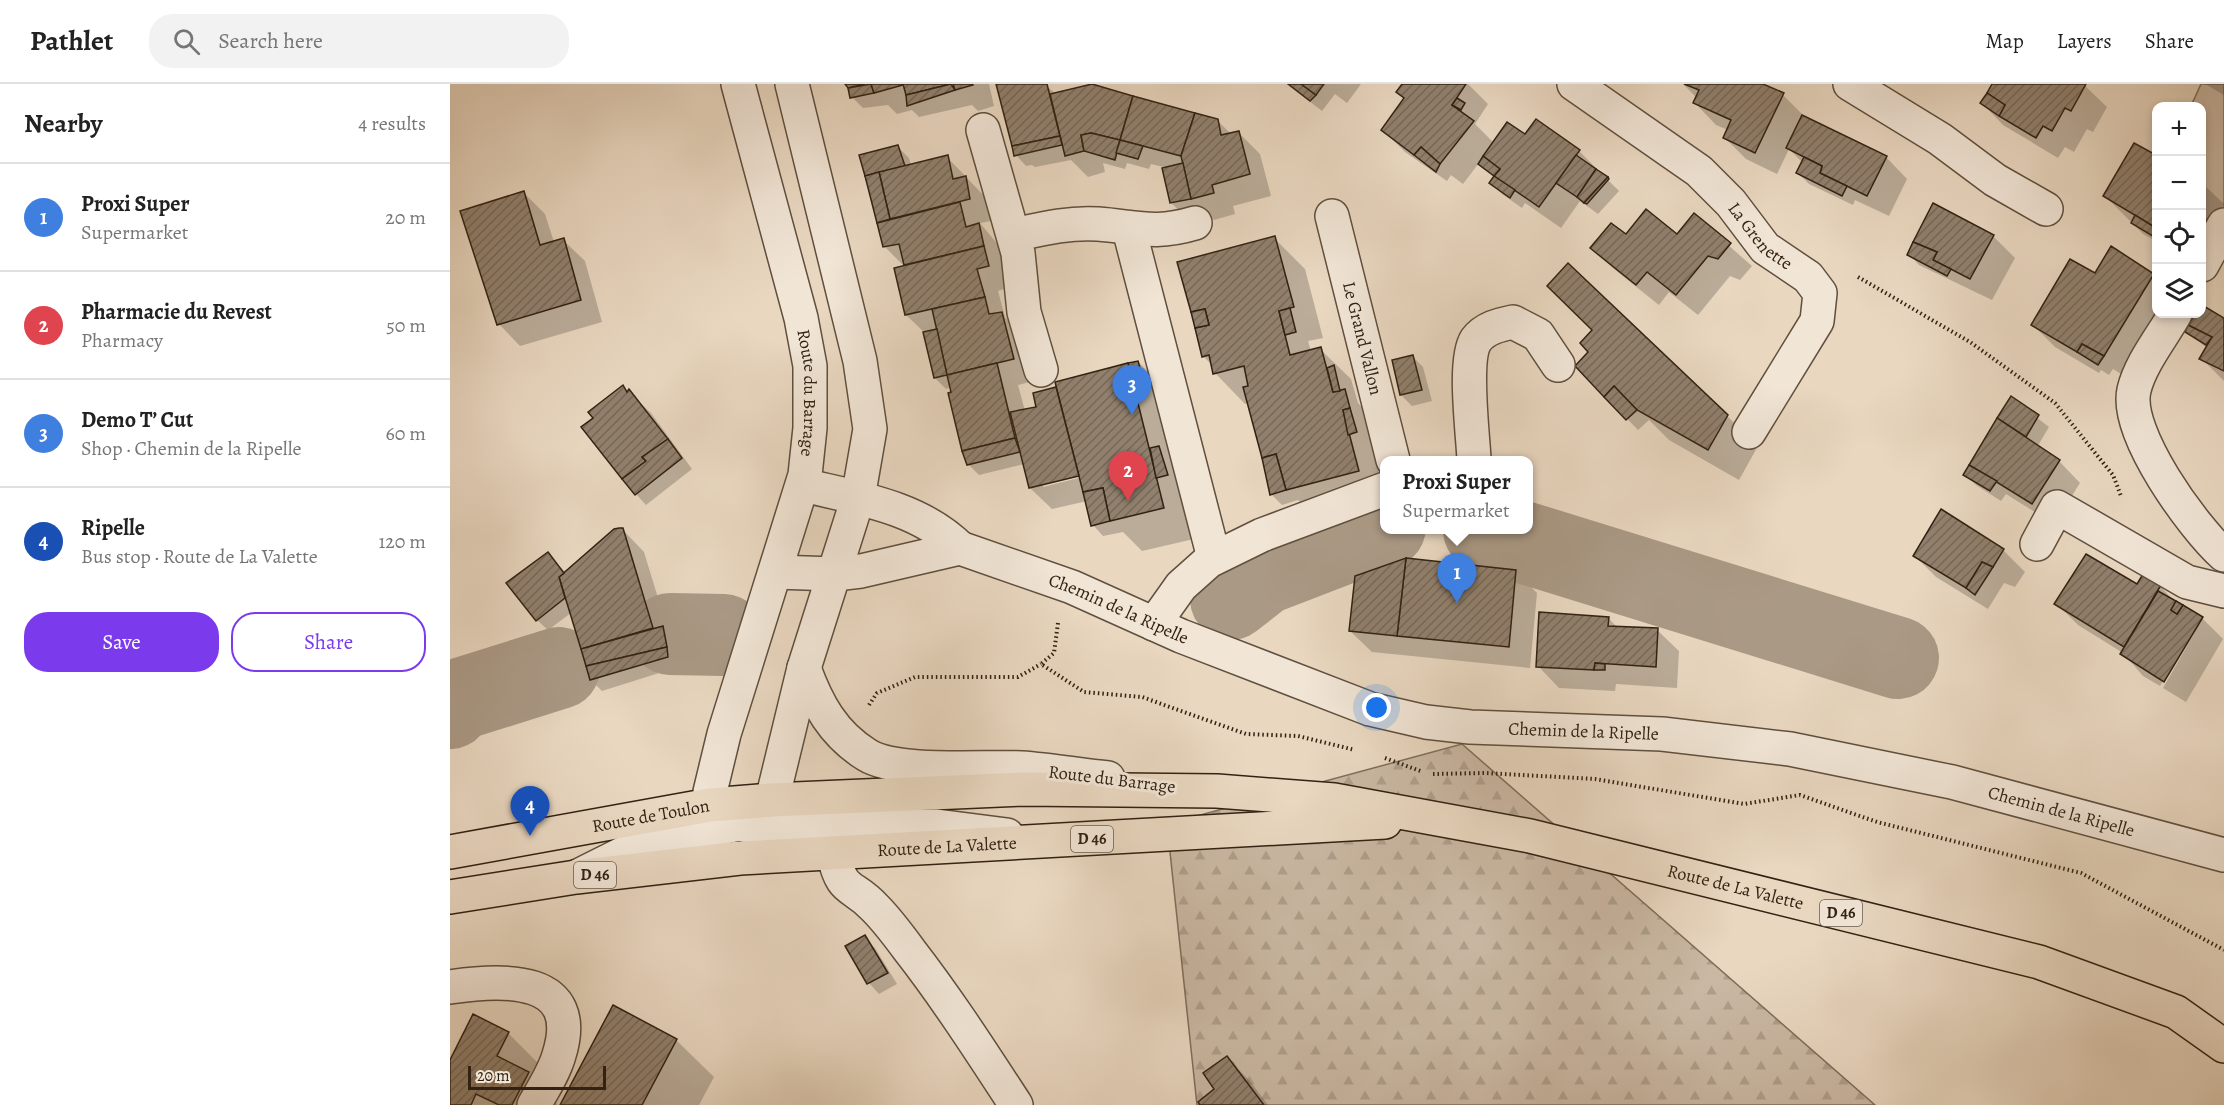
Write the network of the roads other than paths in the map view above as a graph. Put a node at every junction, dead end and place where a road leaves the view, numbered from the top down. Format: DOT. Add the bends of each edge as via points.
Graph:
graph roads {
  1 [pos="738,84"];
  2 [pos="792,84"];
  3 [pos="1574,84"];
  4 [pos="1850,84"];
  5 [pos="983,130"];
  6 [pos="2046,209"];
  7 [pos="1332,216"];
  8 [pos="1195,223"];
  9 [pos="2224,225"];
  10 [pos="1129,229"];
  11 [pos="1014,235"];
  12 [pos="2210,265"];
  13 [pos="2173,318"];
  14 [pos="1558,365"];
  15 [pos="1041,370"];
  16 [pos="1749,432"];
  17 [pos="1392,456"];
  18 [pos="1474,456"];
  19 [pos="803,485"];
  20 [pos="1380,491"];
  21 [pos="858,498"];
  22 [pos="2037,544"];
  23 [pos="960,548"];
  24 [pos="2224,555"];
  25 [pos="1214,558"];
  26 [pos="776,572"];
  27 [pos="835,574"];
  28 [pos="2224,591"];
  29 [pos="1154,624"];
  30 [pos="804,668"];
  31 [pos="1217,791"];
  32 [pos="772,800"];
  33 [pos="710,805"];
  34 [pos="1444,819"];
  35 [pos="739,824"];
  36 [pos="1053,841"];
  37 [pos="450,852"];
  38 [pos="833,853"];
  39 [pos="2224,855"];
  40 [pos="576,877"];
  41 [pos="450,897"];
  42 [pos="450,987"];
  43 [pos="2224,1046"];
  44 [pos="534,1105"];
  45 [pos="1016,1105"];
  1 -- 19 [label="street, Route du Barrage" via="801,318 810,366 810,428"];
  2 -- 21 [label="street" via="860,361 870,429"];
  3 -- 16 [label="street, La Grenette" via="1699,171 1731,202 1765,248 1816,285 1820,302 1817,321"];
  4 -- 6 [label="street"];
  5 -- 11 [label="street"];
  7 -- 17 [label="street, Le Grand Vallon"];
  8 -- 10 [label="street" via="1167,231"];
  9 -- 12 [label="street"];
  10 -- 11 [label="street" via="1065,224"];
  10 -- 25 [label="street"];
  11 -- 15 [label="street" via="1024,312"];
  13 -- 24 [label="street" via="2134,388 2133,408 2160,475"];
  14 -- 18 [label="street" via="1538,335 1513,322 1485,332 1475,342 1469,379"];
  19 -- 21 [label="street, Chemin de la Ripelle"];
  19 -- 26 [label="street, Route du Barrage"];
  20 -- 25 [label="street" via="1262,535"];
  21 -- 23 [label="street, Chemin de la Ripelle" via="943,531"];
  21 -- 27 [label="street"];
  22 -- 28 [label="street" via="2057,507 2187,582"];
  23 -- 27 [label="street"];
  23 -- 29 [label="street, Chemin de la Ripelle" via="1071,588"];
  25 -- 29 [label="street" via="1181,586"];
  26 -- 27 [label="street"];
  26 -- 33 [label="street, Route du Barrage" via="724,734"];
  27 -- 30 [label="street"];
  29 -- 39 [label="street, Chemin de la Ripelle" via="1370,709 1426,722 1662,734 1790,749 1974,787"];
  30 -- 31 [label="street, Route du Barrage" via="817,703 844,737 868,756 890,764 1023,768"];
  30 -- 32 [label="street"];
  31 -- 32 [label="main road, Route de La Valette / D 46" via="1022,789"];
  31 -- 34 [label="main road, Route de La Valette / D 46" via="1334,800"];
  32 -- 33 [label="main road, Route de Toulon / D 46"];
  32 -- 35 [label="street"];
  33 -- 35 [label="street" via="719,819"];
  33 -- 37 [label="main road, Route de Toulon / D 46"];
  34 -- 36 [label="main road, Route de La Valette / D 46"];
  34 -- 43 [label="main road, Route de La Valette / D 46" via="1530,836 2039,962 2176,1012"];
  35 -- 36 [label="street" via="756,828 937,826"];
  35 -- 40 [label="street" via="634,848"];
  36 -- 38 [label="main road, Route de La Valette / D 46"];
  38 -- 40 [label="main road, Route de La Valette / D 46" via="740,858"];
  38 -- 45 [label="street" via="842,881 875,907 909,949 950,1003"];
  40 -- 41 [label="main road, Route de La Valette / D 46"];
  42 -- 44 [label="street" via="529,985 552,998 560,1009 563,1036 559,1059"];
}
